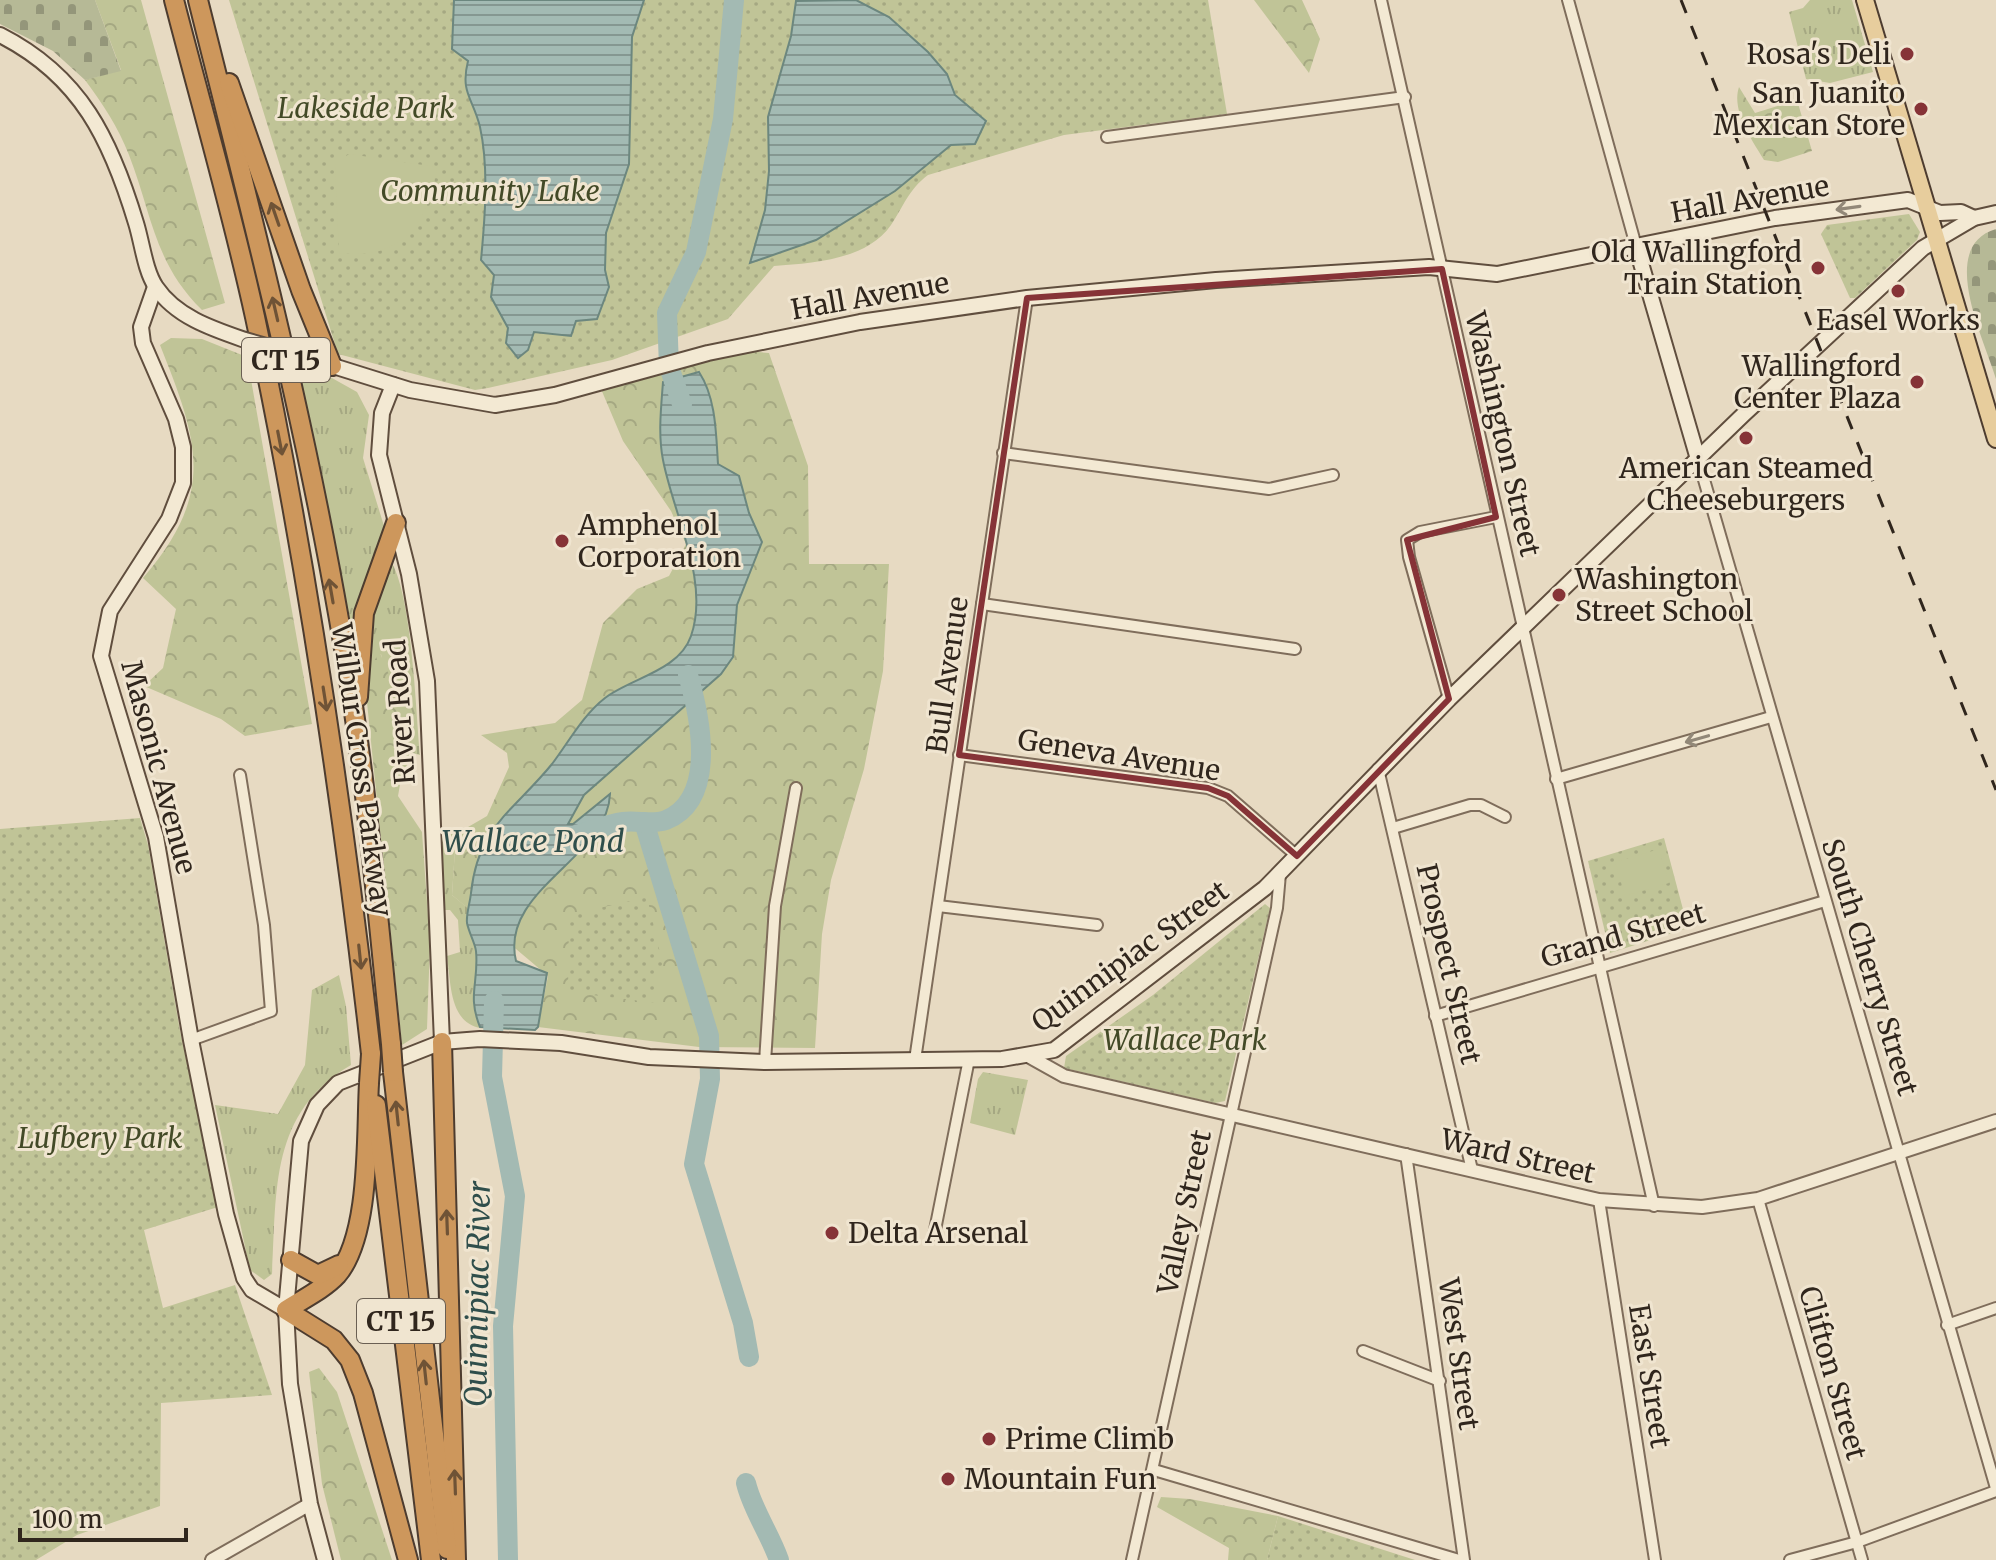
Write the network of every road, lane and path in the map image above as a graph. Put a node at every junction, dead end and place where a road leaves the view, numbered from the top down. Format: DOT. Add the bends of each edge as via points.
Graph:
graph roads {
  1 [pos="164,0"];
  2 [pos="174,0"];
  3 [pos="200,0"];
  4 [pos="1381,0"];
  5 [pos="1568,0"];
  6 [pos="1865,0"];
  7 [pos="0,35"];
  8 [pos="1405,97"];
  9 [pos="1107,137"];
  10 [pos="222,188"];
  11 [pos="1925,206"];
  12 [pos="1996,213"];
  13 [pos="1974,218"];
  14 [pos="1935,240"];
  15 [pos="1636,246"];
  16 [pos="1442,269"];
  17 [pos="155,287"];
  18 [pos="1027,298"];
  19 [pos="332,366"];
  20 [pos="393,385"];
  21 [pos="1996,439"];
  22 [pos="1003,453"];
  23 [pos="1698,459"];
  24 [pos="1333,475"];
  25 [pos="1496,517"];
  26 [pos="396,523"];
  27 [pos="982,604"];
  28 [pos="1524,626"];
  29 [pos="1295,649"];
  30 [pos="1449,699"];
  31 [pos="1771,717"];
  32 [pos="356,723"];
  33 [pos="959,755"];
  34 [pos="1378,769"];
  35 [pos="240,775"];
  36 [pos="1556,779"];
  37 [pos="796,788"];
  38 [pos="1505,817"];
  39 [pos="1393,828"];
  40 [pos="1297,856"];
  41 [pos="1280,874"];
  42 [pos="1825,901"];
  43 [pos="938,906"];
  44 [pos="1097,925"];
  45 [pos="1600,966"];
  46 [pos="1435,1016"];
  47 [pos="191,1040"];
  48 [pos="442,1042"];
  49 [pos="1030,1057"];
  50 [pos="969,1059"];
  51 [pos="915,1060"];
  52 [pos="765,1062"];
  53 [pos="371,1083"];
  54 [pos="1230,1113"];
  55 [pos="1996,1121"];
  56 [pos="1901,1153"];
  57 [pos="1406,1154"];
  58 [pos="1472,1170"];
  59 [pos="1758,1199"];
  60 [pos="1599,1200"];
  61 [pos="1654,1206"];
  62 [pos="934,1235"];
  63 [pos="347,1259"];
  64 [pos="291,1260"];
  65 [pos="1996,1308"];
  66 [pos="286,1310"];
  67 [pos="1947,1325"];
  68 [pos="1363,1351"];
  69 [pos="1440,1381"];
  70 [pos="1154,1470"];
  71 [pos="1996,1490"];
  72 [pos="310,1504"];
  73 [pos="1857,1542"];
  74 [pos="212,1560"];
  75 [pos="325,1560"];
  76 [pos="408,1560"];
  77 [pos="431,1560"];
  78 [pos="449,1560"];
  79 [pos="456,1560"];
  80 [pos="1132,1560"];
  81 [pos="1461,1560"];
  82 [pos="1655,1560"];
  83 [pos="1790,1560"];
  84 [pos="1862,1560"];
  1 -- 10 [label="highway"];
  2 -- 10 [label="highway, Wilbur Cross Parkway / CT 15"];
  19 -- 3 [label="highway, one-way"];
  32 -- 3 [label="highway, Wilbur Cross Parkway / CT 15, one-way" via="277,315"];
  4 -- 8 [label="street, Washington Street"];
  5 -- 15 [label="street"];
  6 -- 11 [label="main road"];
  7 -- 17 [label="main road" via="48,66 100,127 118,163"];
  8 -- 9 [label="street"];
  8 -- 16 [label="street, Washington Street"];
  10 -- 53 [label="highway, Wilbur Cross Parkway / CT 15, one-way, bridge" via="255,316 300,545 345,826"];
  11 -- 13 [label="main road, Hall Avenue"];
  11 -- 14 [label="main road"];
  11 -- 15 [label="main road, Hall Avenue, one-way" via="1894,202 1775,218"];
  12 -- 13 [label="main road"];
  13 -- 14 [label="main road, Quinnipiac Street"];
  14 -- 21 [label="main road"];
  14 -- 23 [label="main road, Quinnipiac Street"];
  15 -- 16 [label="main road, Hall Avenue" via="1497,274"];
  15 -- 23 [label="main road"];
  16 -- 18 [label="main road, Hall Avenue" via="1230,279"];
  16 -- 25 [label="street, Washington Street"];
  17 -- 19 [label="main road, Hall Avenue, bridge" via="189,317"];
  17 -- 47 [label="main road, Masonic Avenue" via="141,327 143,343 176,419 183,483 169,519 110,611 101,656 156,837"];
  18 -- 20 [label="main road, Hall Avenue" via="860,322 495,405"];
  18 -- 22 [label="street, Bull Avenue"];
  19 -- 20 [label="main road, Hall Avenue"];
  20 -- 26 [label="main road, River Road" via="382,413 379,455"];
  22 -- 24 [label="street" via="1269,489"];
  22 -- 27 [label="street, Bull Avenue"];
  23 -- 28 [label="main road, Quinnipiac Street"];
  23 -- 31 [label="street, South Cherry Street"];
  25 -- 28 [label="street, Washington Street"];
  25 -- 30 [label="street" via="1420,532 1407,540"];
  26 -- 32 [label="highway" via="364,613"];
  26 -- 48 [label="main road, River Road" via="427,681"];
  27 -- 29 [label="street"];
  27 -- 33 [label="street, Bull Avenue"];
  28 -- 30 [label="main road, Quinnipiac Street"];
  28 -- 36 [label="street, Washington Street"];
  30 -- 34 [label="main road, Quinnipiac Street"];
  31 -- 36 [label="street, one-way"];
  31 -- 42 [label="street, South Cherry Street"];
  78 -- 32 [label="highway, Wilbur Cross Parkway / CT 15, one-way, bridge"];
  33 -- 40 [label="street, Geneva Avenue" via="1208,788 1228,796"];
  33 -- 43 [label="street, Bull Avenue"];
  34 -- 39 [label="street, Prospect Street"];
  34 -- 40 [label="main road, Quinnipiac Street"];
  35 -- 47 [label="street" via="264,925 271,1011"];
  36 -- 45 [label="street, Washington Street"];
  37 -- 52 [label="street" via="775,906"];
  38 -- 39 [label="street" via="1470,805"];
  39 -- 46 [label="street, Prospect Street"];
  40 -- 41 [label="main road, Quinnipiac Street"];
  41 -- 49 [label="main road, Quinnipiac Street" via="1062,1046"];
  41 -- 54 [label="street, Valley Street" via="1277,908"];
  42 -- 45 [label="street, Grand Street"];
  42 -- 56 [label="street, South Cherry Street"];
  43 -- 44 [label="street"];
  43 -- 51 [label="street, Bull Avenue"];
  45 -- 46 [label="street, Grand Street"];
  45 -- 61 [label="street, Washington Street"];
  46 -- 58 [label="street, Prospect Street"];
  47 -- 66 [label="main road, Masonic Avenue" via="244,1278 252,1290"];
  48 -- 52 [label="main road, Quinnipiac Street" via="541,1042 649,1057"];
  48 -- 64 [label="main road, Quinnipiac Street" via="345,1078 317,1105 299,1151"];
  79 -- 48 [label="highway, one-way"];
  49 -- 50 [label="main road, Quinnipiac Street"];
  49 -- 54 [label="street, Ward Street" via="1064,1076"];
  50 -- 51 [label="main road, Quinnipiac Street"];
  50 -- 62 [label="street"];
  51 -- 52 [label="main road, Quinnipiac Street"];
  53 -- 63 [label="highway" via="358,1226"];
  53 -- 77 [label="highway, Wilbur Cross Parkway / CT 15"];
  54 -- 57 [label="street, Ward Street"];
  54 -- 70 [label="street, Valley Street"];
  55 -- 56 [label="street, Ward Street"];
  56 -- 59 [label="street, Ward Street"];
  56 -- 67 [label="street, South Cherry Street"];
  57 -- 58 [label="street, Ward Street"];
  57 -- 69 [label="street, West Street"];
  58 -- 60 [label="street, Ward Street"];
  59 -- 61 [label="street, Ward Street" via="1702,1207"];
  59 -- 73 [label="street, Clifton Street"];
  60 -- 61 [label="street, Ward Street"];
  60 -- 82 [label="street, East Street"];
  63 -- 64 [label="highway" via="318,1275"];
  63 -- 66 [label="highway" via="336,1276"];
  64 -- 66 [label="main road, Quinnipiac Street"];
  65 -- 67 [label="street"];
  66 -- 72 [label="main road, Quinnipiac Street" via="290,1384"];
  66 -- 76 [label="highway" via="334,1340 350,1360"];
  67 -- 71 [label="street, South Cherry Street"];
  68 -- 69 [label="street"];
  69 -- 81 [label="street, West Street"];
  70 -- 80 [label="street, Valley Street"];
  70 -- 81 [label="street"];
  71 -- 73 [label="street"];
  72 -- 74 [label="street"];
  72 -- 75 [label="main road, Quinnipiac Street"];
  73 -- 83 [label="street"];
  73 -- 84 [label="street, Clifton Street"];
}
